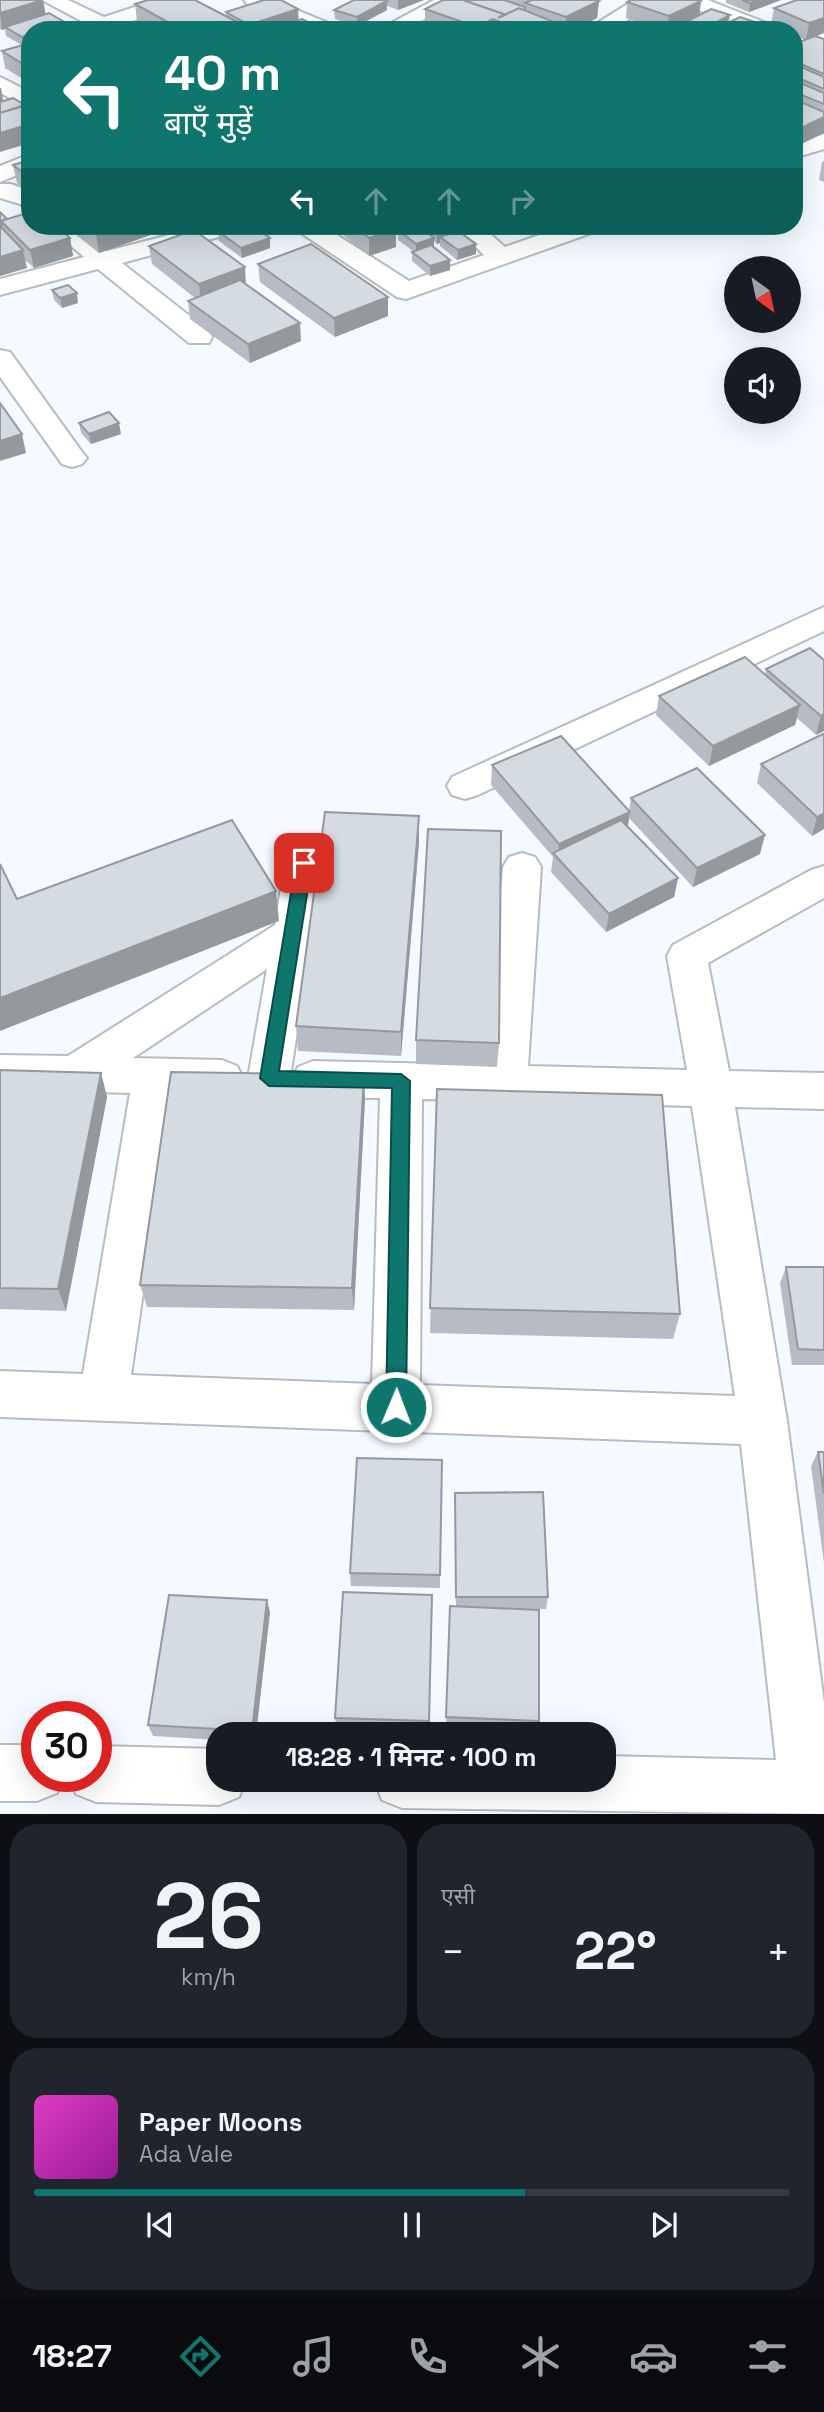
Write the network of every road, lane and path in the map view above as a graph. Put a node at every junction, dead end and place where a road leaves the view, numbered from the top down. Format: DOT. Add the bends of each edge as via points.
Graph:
graph roads {
  1 [pos="52,0"];
  2 [pos="176,0"];
  3 [pos="254,0"];
  4 [pos="450,0"];
  5 [pos="649,0"];
  6 [pos="690,0"];
  7 [pos="90,21"];
  8 [pos="118,21"];
  9 [pos="306,21"];
  10 [pos="407,21"];
  11 [pos="612,21"];
  12 [pos="744,21"];
  13 [pos="0,84"];
  14 [pos="21,96"];
  15 [pos="824,141"];
  16 [pos="803,148"];
  17 [pos="21,164"];
  18 [pos="0,175"];
  19 [pos="0,191"];
  20 [pos="21,196"];
  21 [pos="71,235"];
  22 [pos="197,235"];
  23 [pos="321,235"];
  24 [pos="476,235"];
  25 [pos="563,235"];
  26 [pos="502,257"];
  27 [pos="100,260"];
  28 [pos="0,287"];
  29 [pos="199,337"];
  30 [pos="0,358"];
  31 [pos="10,390"];
  32 [pos="72,458"];
  33 [pos="824,618"];
  34 [pos="465,786"];
  35 [pos="304,863"];
  36 [pos="522,867"];
  37 [pos="824,880"];
  38 [pos="295,931"];
  39 [pos="0,1072"];
  40 [pos="75,1074"];
  41 [pos="153,1078"];
  42 [pos="269,1078"];
  43 [pos="401,1081"];
  44 [pos="506,1083"];
  45 [pos="711,1088"];
  46 [pos="824,1091"];
  47 [pos="0,1394"];
  48 [pos="104,1396"];
  49 [pos="396,1407"];
  50 [pos="763,1421"];
  51 [pos="0,1773"];
  52 [pos="21,1773"];
  53 [pos="112,1774"];
  54 [pos="206,1777"];
  55 [pos="616,1788"];
  56 [pos="813,1796"];
  1 -- 7 [label="street"];
  2 -- 8 [label="street"];
  3 -- 9 [label="street"];
  4 -- 10 [label="street"];
  5 -- 11 [label="street"];
  6 -- 12 [label="street"];
  13 -- 14 [label="street"];
  15 -- 16 [label="street"];
  17 -- 18 [label="street"];
  19 -- 20 [label="street"];
  21 -- 27 [label="street"];
  22 -- 27 [label="street"];
  23 -- 26 [label="street" via="406,291"];
  24 -- 26 [label="street"];
  25 -- 26 [label="street"];
  27 -- 28 [label="street"];
  27 -- 29 [label="street"];
  30 -- 31 [label="street"];
  31 -- 32 [label="street"];
  33 -- 34 [label="street"];
  35 -- 38 [label="street"];
  36 -- 44 [label="street"];
  37 -- 45 [label="street" via="687,956"];
  38 -- 40 [label="street"];
  38 -- 42 [label="street"];
  39 -- 40 [label="street"];
  40 -- 41 [label="street"];
  41 -- 42 [label="street"];
  41 -- 48 [label="street"];
  42 -- 43 [label="street"];
  43 -- 44 [label="street"];
  43 -- 49 [label="street"];
  44 -- 45 [label="street"];
  45 -- 46 [label="street"];
  45 -- 50 [label="street"];
  47 -- 48 [label="street"];
  48 -- 49 [label="street"];
  49 -- 50 [label="street"];
  50 -- 56 [label="street"];
  51 -- 52 [label="street"];
  53 -- 54 [label="street"];
  55 -- 56 [label="street"];
}
